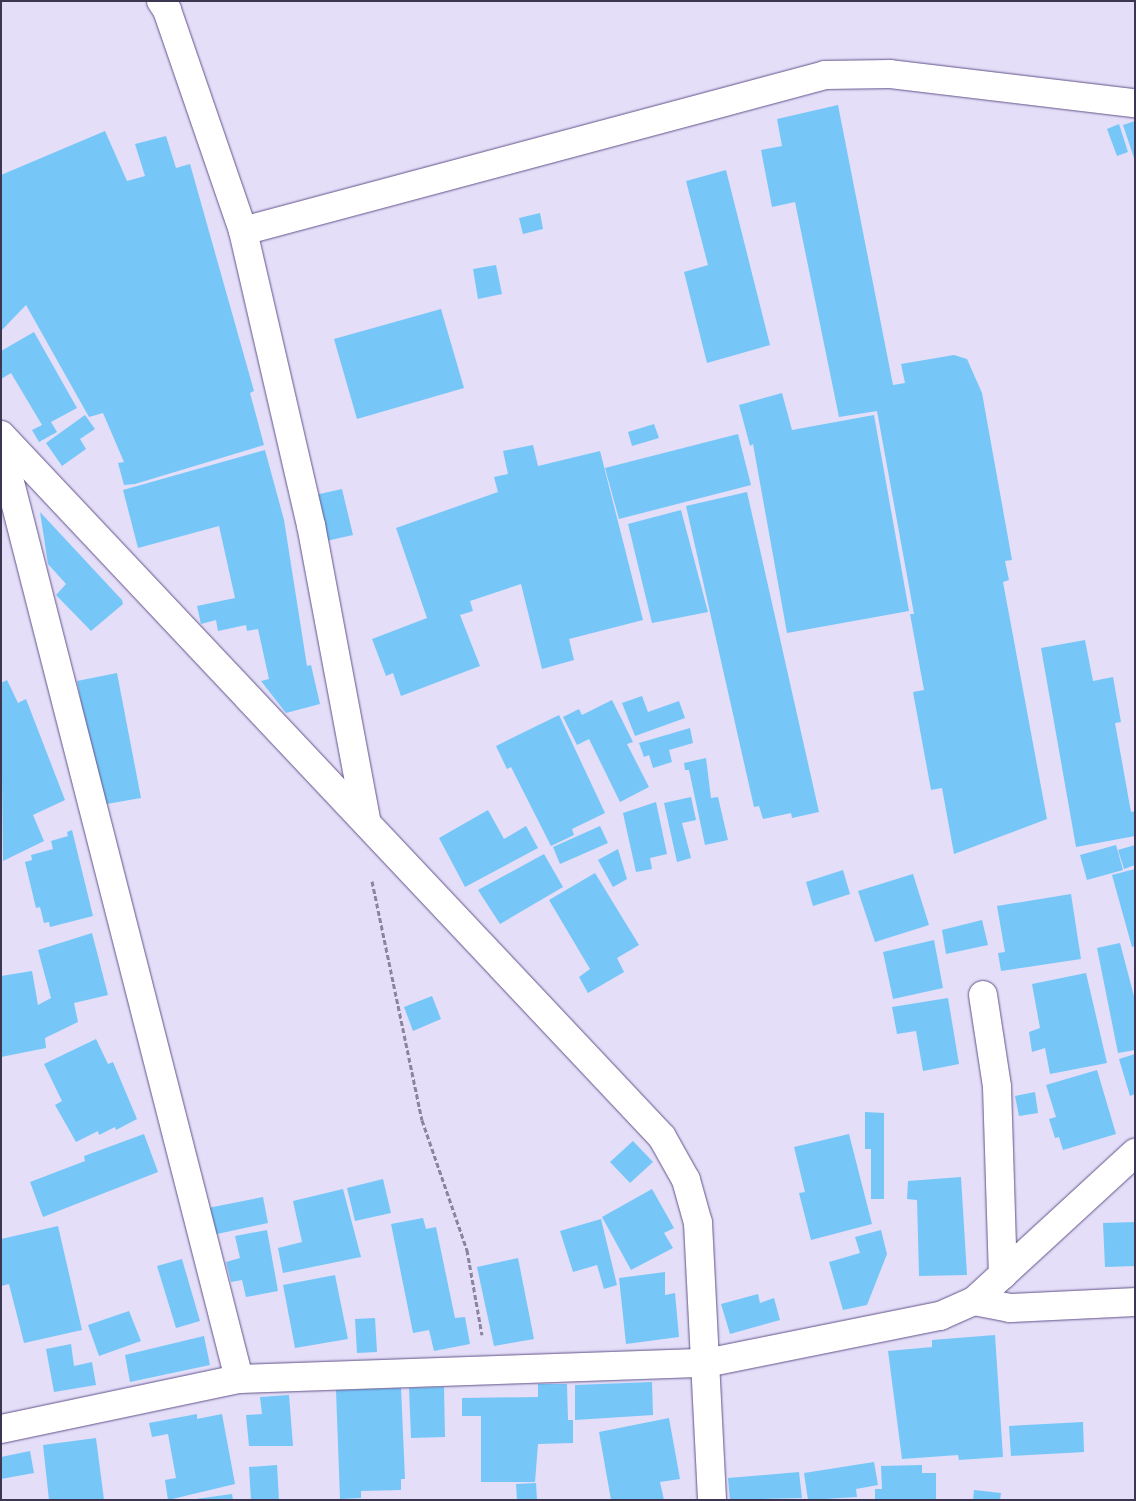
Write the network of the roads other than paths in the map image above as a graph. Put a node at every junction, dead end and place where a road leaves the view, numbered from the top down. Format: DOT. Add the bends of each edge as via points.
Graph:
graph roads {
  1 [pos="165,4"];
  2 [pos="1135,103"];
  3 [pos="243,231"];
  4 [pos="1,435"];
  5 [pos="1,447"];
  6 [pos="367,823"];
  7 [pos="982,995"];
  8 [pos="1135,1153"];
  9 [pos="1003,1275"];
  10 [pos="974,1301"];
  11 [pos="1135,1302"];
  12 [pos="706,1363"];
  13 [pos="239,1379"];
  14 [pos="1,1429"];
  15 [pos="712,1500"];
  1 -- 3 [label="street"];
  2 -- 3 [label="street" via="890,74 825,75"];
  3 -- 6 [label="street" via="311,525"];
  4 -- 6 [label="street"];
  5 -- 13 [label="street"];
  6 -- 12 [label="street" via="662,1137 686,1180 698,1223"];
  7 -- 9 [label="street" via="997,1086"];
  8 -- 9 [label="street"];
  9 -- 10 [label="street"];
  10 -- 11 [label="street" via="1010,1308"];
  10 -- 12 [label="street" via="940,1316"];
  12 -- 13 [label="street"];
  12 -- 15 [label="street"];
  13 -- 14 [label="street"];
}
